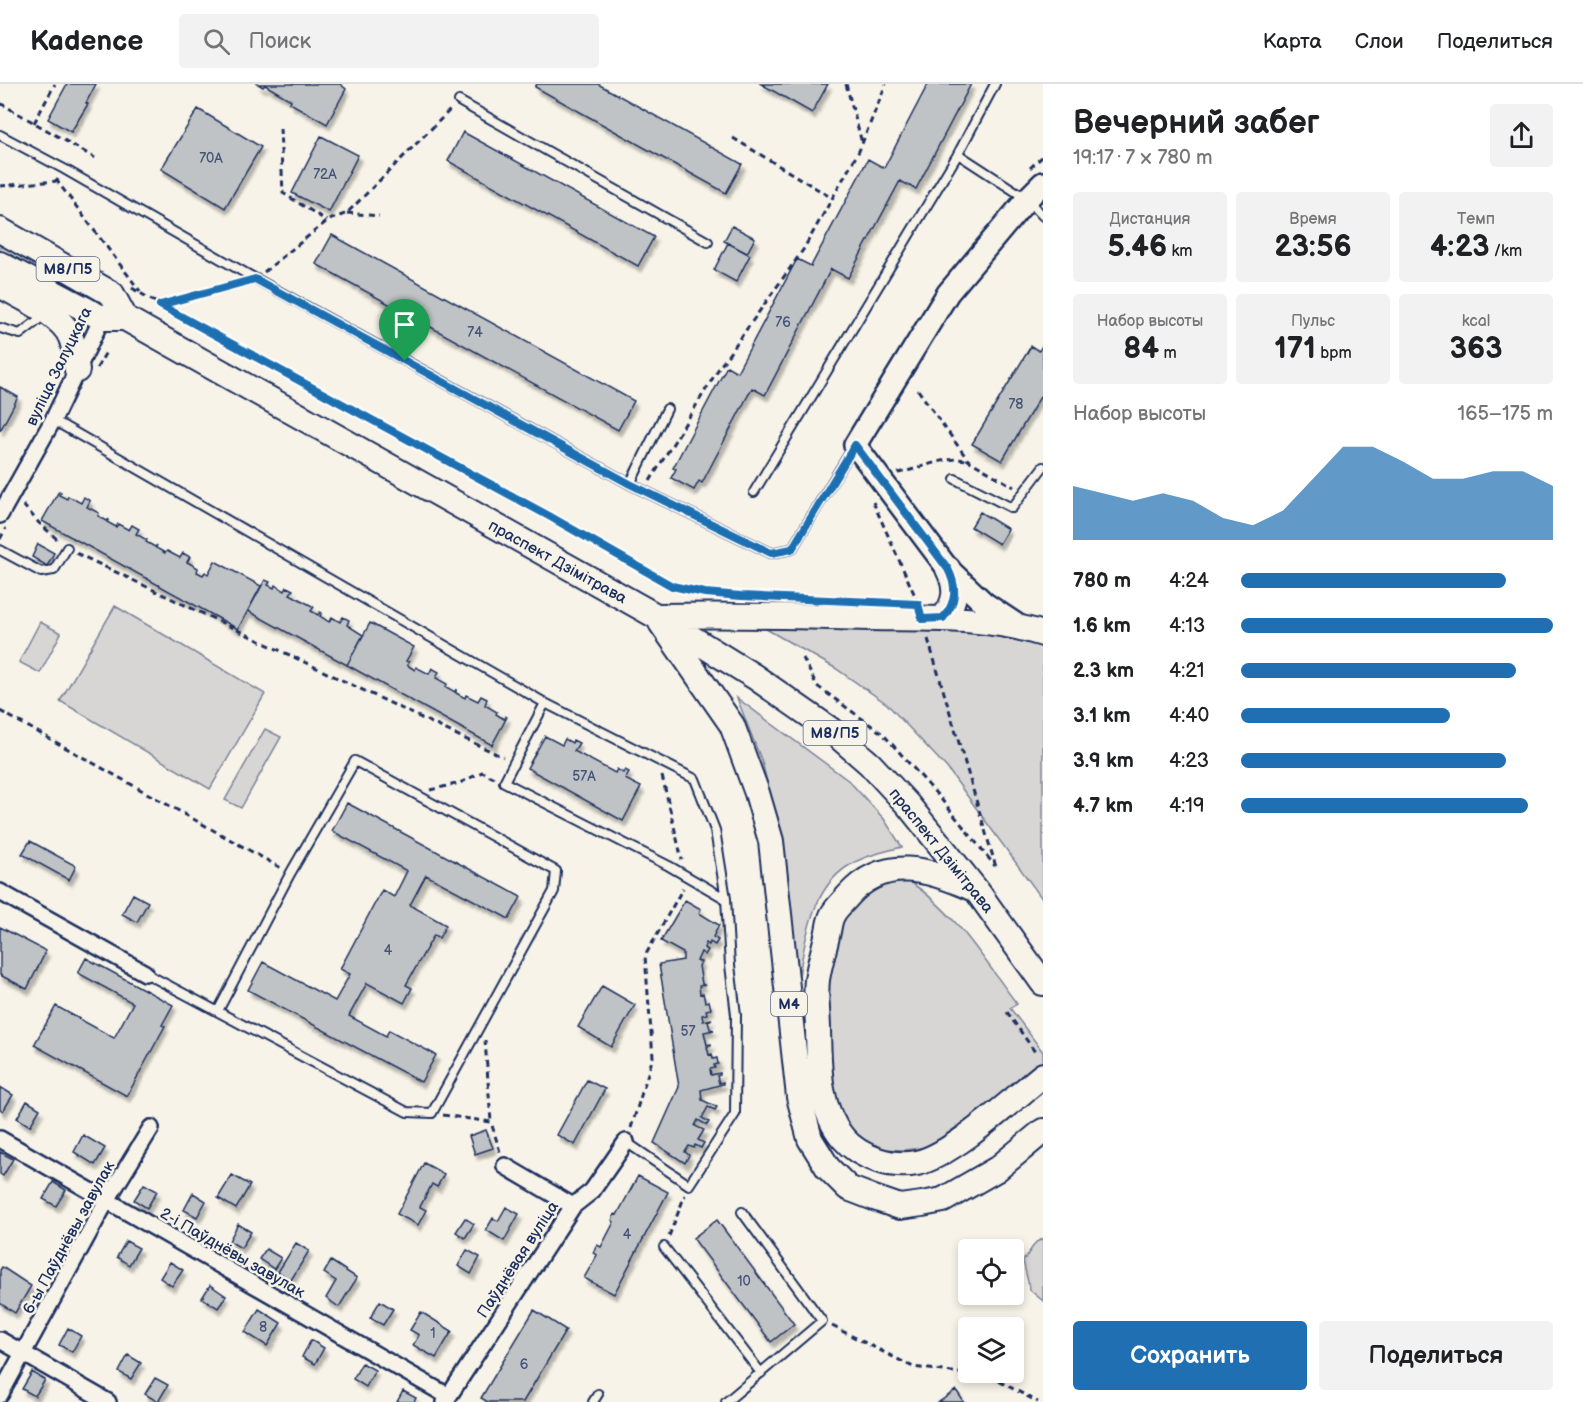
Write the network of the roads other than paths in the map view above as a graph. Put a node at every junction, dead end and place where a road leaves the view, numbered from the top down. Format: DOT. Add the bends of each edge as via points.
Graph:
graph roads {
  1 [pos="995,84"];
  2 [pos="459,101"];
  3 [pos="0,135"];
  4 [pos="958,154"];
  5 [pos="1043,183"];
  6 [pos="1027,199"];
  7 [pos="1043,216"];
  8 [pos="0,230"];
  9 [pos="708,242"];
  10 [pos="0,264"];
  11 [pos="0,285"];
  12 [pos="43,310"];
  13 [pos="114,318"];
  14 [pos="0,328"];
  15 [pos="77,370"];
  16 [pos="667,409"];
  17 [pos="53,420"];
  18 [pos="855,445"];
  19 [pos="1043,466"];
  20 [pos="955,479"];
  21 [pos="630,484"];
  22 [pos="754,492"];
  23 [pos="0,515"];
  24 [pos="68,549"];
  25 [pos="0,550"];
  26 [pos="948,569"];
  27 [pos="656,616"];
  28 [pos="932,618"];
  29 [pos="1020,627"];
  30 [pos="1043,634"];
  31 [pos="545,703"];
  32 [pos="977,891"];
  33 [pos="0,892"];
  34 [pos="726,899"];
  35 [pos="146,973"];
  36 [pos="1043,983"];
  37 [pos="218,1011"];
  38 [pos="1043,1075"];
  39 [pos="151,1128"];
  40 [pos="1043,1131"];
  41 [pos="0,1139"];
  42 [pos="626,1142"];
  43 [pos="505,1166"];
  44 [pos="107,1200"];
  45 [pos="573,1206"];
  46 [pos="742,1212"];
  47 [pos="664,1247"];
  48 [pos="0,1340"];
  49 [pos="23,1353"];
  50 [pos="761,1373"];
  51 [pos="598,1394"];
  52 [pos="0,1395"];
  53 [pos="447,1399"];
  54 [pos="108,1402"];
  55 [pos="593,1402"];
  56 [pos="726,1402"];
  1 -- 4 [label="lane"];
  2 -- 9 [label="lane"];
  3 -- 21 [label="lane"];
  4 -- 6 [label="lane"];
  4 -- 22 [label="lane"];
  5 -- 6 [label="street"];
  6 -- 7 [label="lane"];
  6 -- 18 [label="street" via="948,292"];
  8 -- 13 [label="main road, М8/П5" via="121,291"];
  10 -- 13 [label="main road, праспект Дзімітрава"];
  11 -- 12 [label="main road"];
  12 -- 14 [label="lane" via="37,321 20,334"];
  12 -- 15 [label="main road" via="71,338"];
  13 -- 15 [label="street, вуліца Залуцкага"];
  13 -- 27 [label="main road, праспект Дзімітрава / М8/П5"];
  15 -- 17 [label="street, вуліца Залуцкага"];
  16 -- 21 [label="lane"];
  17 -- 23 [label="street, вуліца Залуцкага"];
  17 -- 31 [label="lane"];
  18 -- 21 [label="lane" via="792,549 771,553"];
  18 -- 26 [label="street"];
  19 -- 20 [label="lane" via="1012,508"];
  24 -- 25 [label="lane" via="54,570 41,572"];
  26 -- 28 [label="main road" via="954,580 955,597 952,605"];
  26 -- 29 [label="street" via="984,603"];
  27 -- 28 [label="main road"];
  27 -- 32 [label="main road, праспект Дзімітрава / М8/П5" via="756,677 831,730 908,805"];
  27 -- 40 [label="main road, М4" via="732,725 757,793 771,841 799,1097 810,1139 828,1168 848,1188 874,1198 900,1207 922,1204 942,1200 997,1168"];
  28 -- 29 [label="main road"];
  29 -- 30 [label="main road"];
  31 -- 34 [label="lane" via="695,779 715,830"];
  31 -- 34 [label="lane" via="504,782"];
  32 -- 36 [label="main road, праспект Дзімітрава / М8/П5"];
  32 -- 38 [label="main road, М4" via="941,875 904,869 884,872 858,885 832,914 817,981 820,1079 826,1108 844,1140 862,1152 880,1162 919,1162 962,1139"];
  33 -- 35 [label="street"];
  34 -- 42 [label="lane" via="736,1015 735,1114 689,1185"];
  35 -- 37 [label="lane"];
  37 -- 37 [label="lane" via="407,1112 432,1113 554,891 556,871 355,761"];
  39 -- 44 [label="street, 6-ы Паўднёвы завулак"];
  41 -- 44 [label="street, 2-і Паўднёвы завулак"];
  42 -- 45 [label="street, Паўднёвая вуліца" via="592,1191"];
  43 -- 45 [label="street"];
  44 -- 49 [label="street, 6-ы Паўднёвы завулак"];
  44 -- 53 [label="street, 2-і Паўднёвы завулак"];
  45 -- 53 [label="street, Паўднёвая вуліца"];
  46 -- 50 [label="lane" via="822,1321"];
  47 -- 50 [label="lane"];
  48 -- 49 [label="street"];
  49 -- 52 [label="street, 6-ы Паўднёвы завулак"];
  49 -- 54 [label="street"];
  50 -- 56 [label="lane"];
  51 -- 55 [label="lane"];
}
